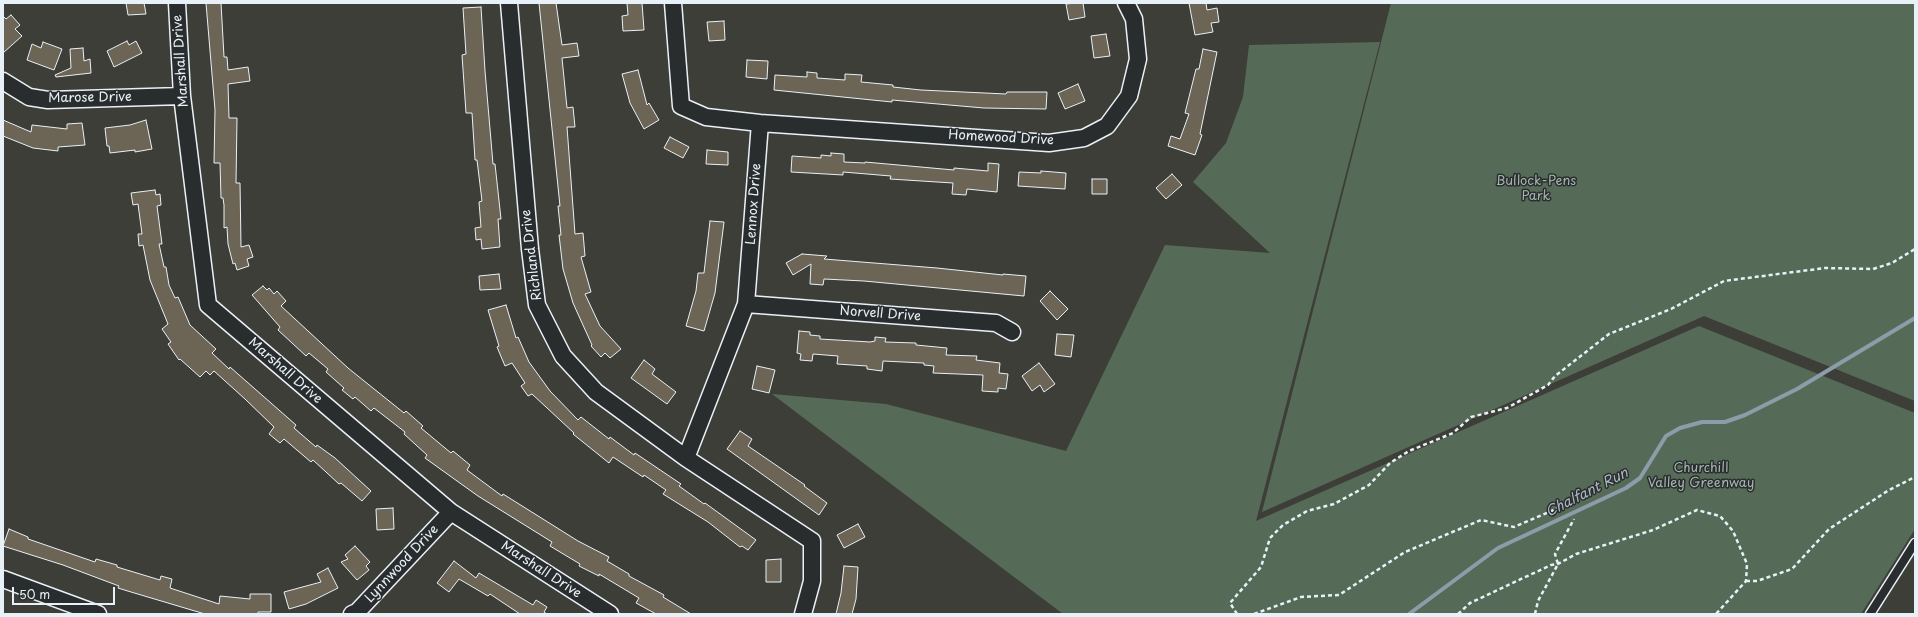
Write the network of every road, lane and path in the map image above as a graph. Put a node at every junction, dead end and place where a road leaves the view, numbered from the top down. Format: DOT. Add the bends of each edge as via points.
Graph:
graph roads {
  1 [pos="177,3"];
  2 [pos="509,3"];
  3 [pos="673,3"];
  4 [pos="1126,3"];
  5 [pos="3,81"];
  6 [pos="182,96"];
  7 [pos="760,123"];
  8 [pos="1915,249"];
  9 [pos="746,304"];
  10 [pos="1012,332"];
  11 [pos="686,458"];
  12 [pos="1915,477"];
  13 [pos="1569,508"];
  14 [pos="451,512"];
  15 [pos="1574,519"];
  16 [pos="1915,543"];
  17 [pos="1558,564"];
  18 [pos="3,579"];
  19 [pos="1746,581"];
  20 [pos="98,614"];
  21 [pos="352,614"];
  22 [pos="610,614"];
  23 [pos="803,614"];
  24 [pos="1237,614"];
  25 [pos="1254,614"];
  26 [pos="1458,614"];
  27 [pos="1535,614"];
  28 [pos="1716,614"];
  29 [pos="1870,614"];
  1 -- 6 [label="street, Marshall Drive"];
  2 -- 11 [label="street, Richland Drive" via="537,304 563,356 596,392"];
  3 -- 7 [label="street" via="682,106 706,117"];
  4 -- 7 [label="street, Homewood Drive" via="1134,19 1138,59 1128,96 1107,126 1084,138 1049,143"];
  5 -- 6 [label="street, Marose Drive" via="29,97 48,100"];
  6 -- 14 [label="street, Marshall Drive" via="208,305"];
  7 -- 9 [label="street, Lennox Drive"];
  8 -- 24 [label="path" via="1892,263 1873,269 1825,268 1724,281 1671,309 1609,334 1555,376 1548,385 1507,408 1471,417 1453,433 1409,451 1390,463 1369,485 1334,504 1307,511 1283,525 1270,538 1261,567 1230,603"];
  9 -- 10 [label="street, Norvell Drive" via="996,323"];
  9 -- 11 [label="street, Lennox Drive"];
  11 -- 23 [label="street, Richland Drive" via="812,541 812,581"];
  12 -- 19 [label="path" via="1889,490 1829,529 1792,569 1757,581"];
  13 -- 25 [label="path" via="1563,506 1514,527 1481,520 1405,552 1340,595 1301,597"];
  14 -- 21 [label="street, Lynnwood Drive" via="357,612"];
  14 -- 22 [label="street, Marshall Drive"];
  15 -- 17 [label="path" via="1555,554"];
  16 -- 29 [label="lane"];
  17 -- 19 [label="path" via="1576,554 1653,530 1697,510 1720,516 1733,531 1747,564"];
  17 -- 26 [label="path" via="1470,603"];
  17 -- 27 [label="path" via="1538,601"];
  18 -- 20 [label="street"];
  19 -- 28 [label="path"];
}
